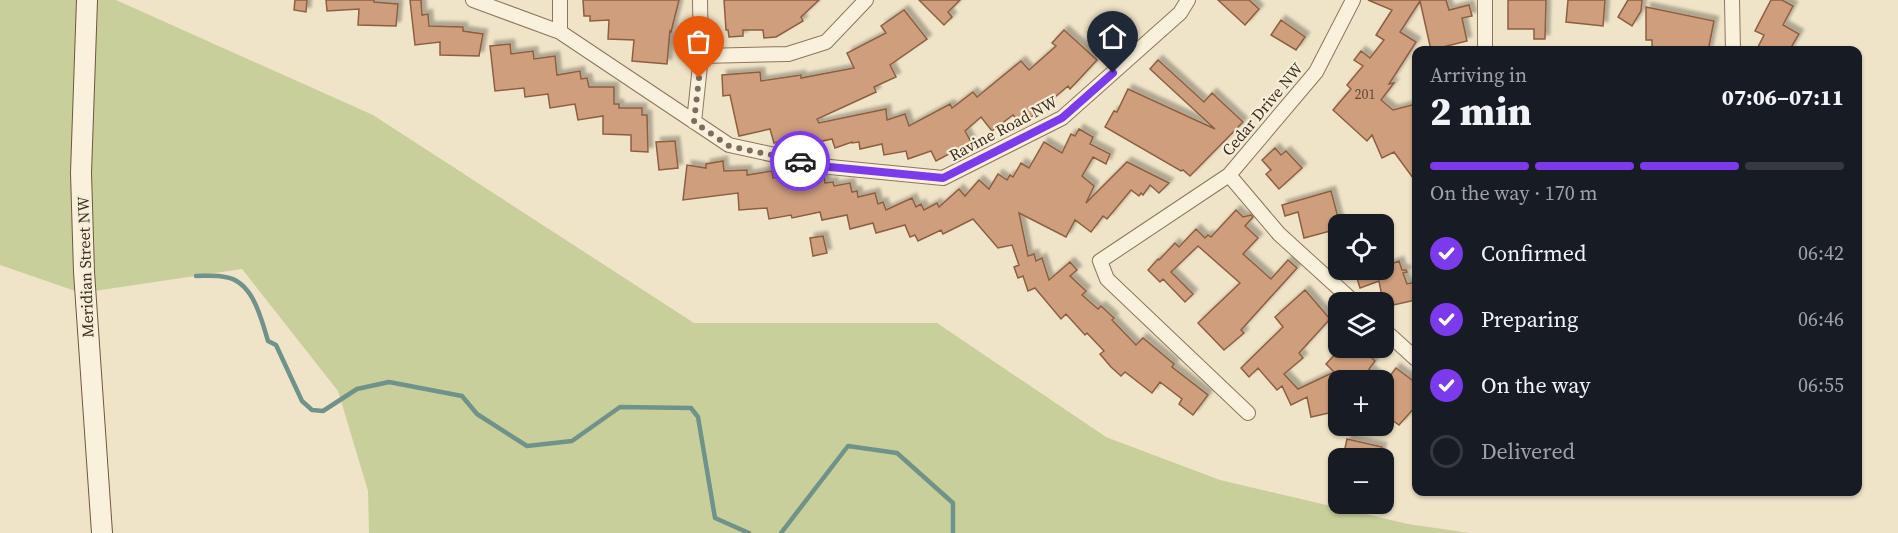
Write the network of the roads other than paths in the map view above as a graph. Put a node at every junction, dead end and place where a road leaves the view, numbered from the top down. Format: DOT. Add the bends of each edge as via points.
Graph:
graph roads {
  1 [pos="87,0"];
  2 [pos="473,0"];
  3 [pos="560,0"];
  4 [pos="700,0"];
  5 [pos="866,0"];
  6 [pos="1188,0"];
  7 [pos="1353,0"];
  8 [pos="1485,0"];
  9 [pos="1732,0"];
  10 [pos="560,32"];
  11 [pos="1485,46"];
  12 [pos="1733,46"];
  13 [pos="701,56"];
  14 [pos="694,122"];
  15 [pos="1229,175"];
  16 [pos="1343,292"];
  17 [pos="1394,339"];
  18 [pos="1412,355"];
  19 [pos="1248,413"];
  20 [pos="102,533"];
  1 -- 20 [label="street, Meridian Street NW" via="81,173"];
  2 -- 10 [label="street, Ravine Road NW"];
  3 -- 10 [label="street"];
  4 -- 13 [label="street"];
  5 -- 13 [label="street" via="826,42 788,54"];
  6 -- 14 [label="street, Ravine Road NW" via="1180,13 1062,118 943,178 830,167 729,146"];
  7 -- 15 [label="street, Cedar Drive NW" via="1316,72"];
  8 -- 11 [label="street"];
  9 -- 12 [label="street"];
  10 -- 14 [label="street, Ravine Road NW"];
  13 -- 14 [label="street"];
  15 -- 16 [label="street" via="1279,234"];
  15 -- 19 [label="street, Cedar Drive NW" via="1100,261 1107,279"];
  17 -- 18 [label="street"];
}
